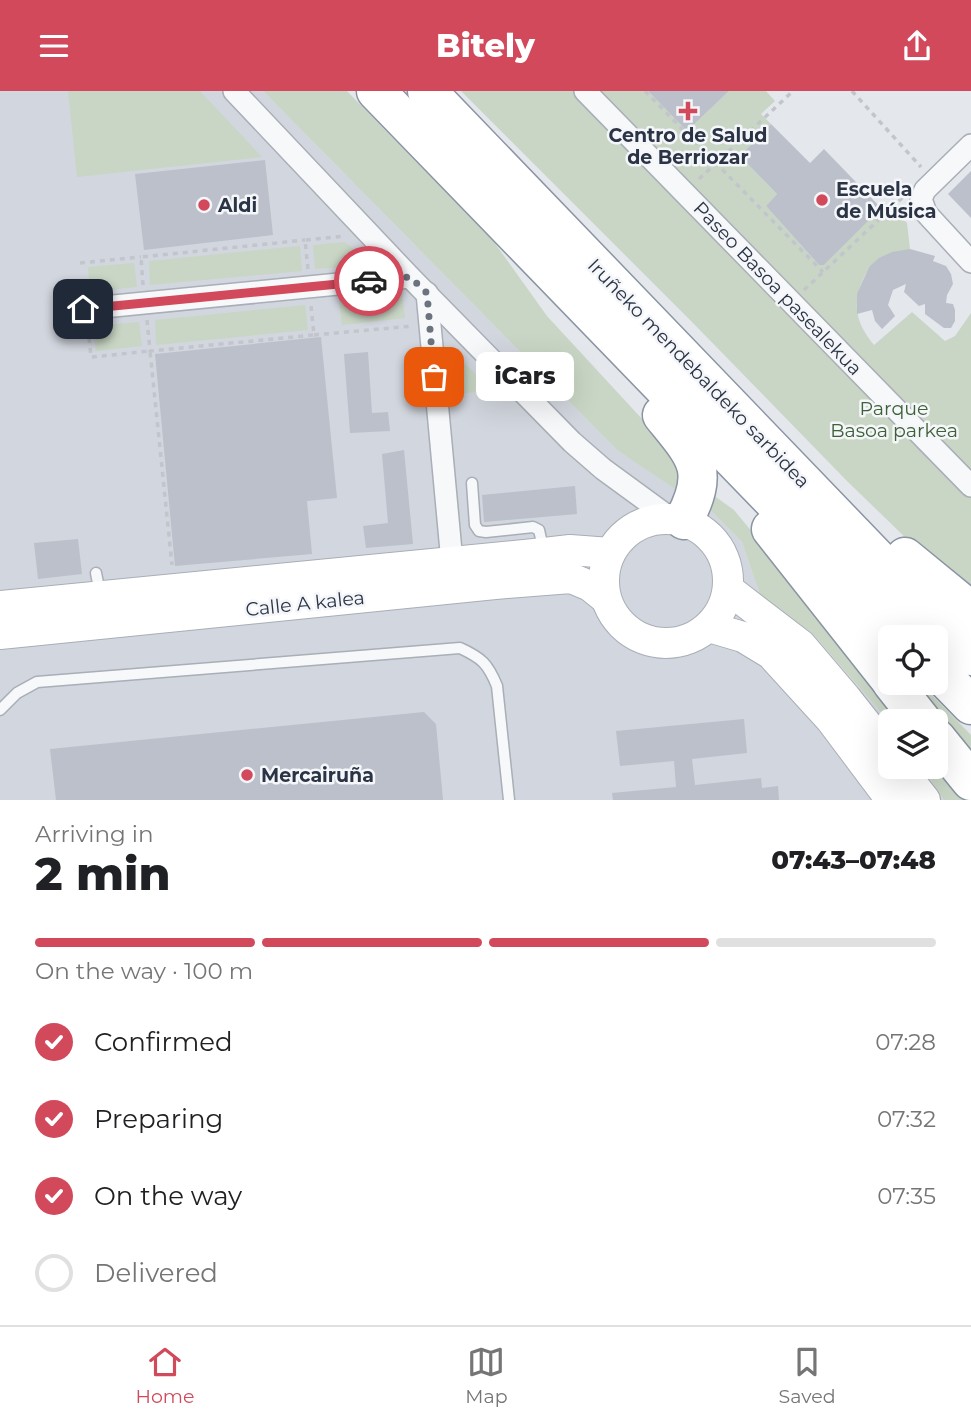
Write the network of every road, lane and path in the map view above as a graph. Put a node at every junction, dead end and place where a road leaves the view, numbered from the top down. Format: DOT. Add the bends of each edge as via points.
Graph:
graph roads {
  1 [pos="234,91"];
  2 [pos="376,91"];
  3 [pos="429,91"];
  4 [pos="585,91"];
  5 [pos="645,91"];
  6 [pos="793,91"];
  7 [pos="852,91"];
  8 [pos="971,145"];
  9 [pos="716,163"];
  10 [pos="925,171"];
  11 [pos="685,193"];
  12 [pos="913,198"];
  13 [pos="488,207"];
  14 [pos="351,236"];
  15 [pos="305,240"];
  16 [pos="141,257"];
  17 [pos="971,262"];
  18 [pos="80,263"];
  19 [pos="823,272"];
  20 [pos="309,273"];
  21 [pos="410,277"];
  22 [pos="144,289"];
  23 [pos="427,293"];
  24 [pos="311,301"];
  25 [pos="792,301"];
  26 [pos="147,318"];
  27 [pos="86,319"];
  28 [pos="414,325"];
  29 [pos="314,334"];
  30 [pos="150,351"];
  31 [pos="698,424"];
  32 [pos="472,482"];
  33 [pos="971,486"];
  34 [pos="677,519"];
  35 [pos="544,553"];
  36 [pos="610,553"];
  37 [pos="452,562"];
  38 [pos="173,574"];
  39 [pos="728,589"];
  40 [pos="605,598"];
  41 [pos="0,606"];
  42 [pos="971,611"];
  43 [pos="893,625"];
  44 [pos="709,627"];
  45 [pos="0,634"];
  46 [pos="971,656"];
  47 [pos="878,666"];
  48 [pos="948,681"];
  49 [pos="901,695"];
  50 [pos="971,705"];
  51 [pos="912,709"];
  52 [pos="0,710"];
  53 [pos="878,739"];
  54 [pos="948,753"];
  55 [pos="908,779"];
  56 [pos="971,781"];
  57 [pos="509,800"];
  58 [pos="891,800"];
  59 [pos="925,800"];
  1 -- 21 [label="street"];
  2 -- 13 [label="highway, Iruñeko mendebaldeko sarbidea"];
  3 -- 42 [label="highway" via="606,256 891,545"];
  3 -- 46 [label="highway, Iruñeko mendebaldeko sarbidea"];
  4 -- 11 [label="street, Paseo Basoa pasealekua"];
  5 -- 9 [label="path"];
  6 -- 9 [label="path"];
  7 -- 10 [label="path"];
  8 -- 12 [label="street"];
  9 -- 11 [label="path"];
  9 -- 19 [label="path"];
  11 -- 25 [label="street, Paseo Basoa pasealekua"];
  12 -- 17 [label="street"];
  12 -- 19 [label="path"];
  13 -- 31 [label="highway, Iruñeko mendebaldeko sarbidea"];
  13 -- 34 [label="highway" via="554,298 692,452 698,484 694,501"];
  14 -- 15 [label="path"];
  15 -- 16 [label="path"];
  15 -- 20 [label="path"];
  16 -- 18 [label="path"];
  16 -- 22 [label="path"];
  19 -- 25 [label="path"];
  21 -- 23 [label="street"];
  21 -- 27 [label="street"];
  23 -- 34 [label="street" via="572,442"];
  23 -- 37 [label="street"];
  24 -- 29 [label="path"];
  25 -- 33 [label="street, Paseo Basoa pasealekua"];
  26 -- 30 [label="path"];
  27 -- 30 [label="path" via="91,357"];
  28 -- 29 [label="path"];
  29 -- 30 [label="path"];
  30 -- 38 [label="path"];
  31 -- 43 [label="highway, Iruñeko mendebaldeko sarbidea"];
  31 -- 47 [label="highway" via="738,489"];
  32 -- 35 [label="lane" via="479,531 533,527 540,530"];
  34 -- 36 [label="street" via="635,526"];
  34 -- 39 [label="street" via="710,536 722,551"];
  35 -- 36 [label="street, Calle A kalea"];
  35 -- 37 [label="street, Calle A kalea"];
  36 -- 40 [label="street" via="604,567"];
  37 -- 41 [label="street, Calle A kalea" via="98,584"];
  39 -- 44 [label="street" via="722,609"];
  39 -- 53 [label="street" via="801,645"];
  40 -- 44 [label="street" via="630,632 649,641 670,643"];
  40 -- 45 [label="street, Calle A kalea" via="571,579"];
  44 -- 58 [label="street" via="743,637 771,654 831,720"];
  48 -- 50 [label="highway"];
  49 -- 51 [label="highway"];
  52 -- 57 [label="lane" via="37,681 460,648 477,656 497,687"];
  54 -- 56 [label="highway"];
  55 -- 59 [label="street"];
}
